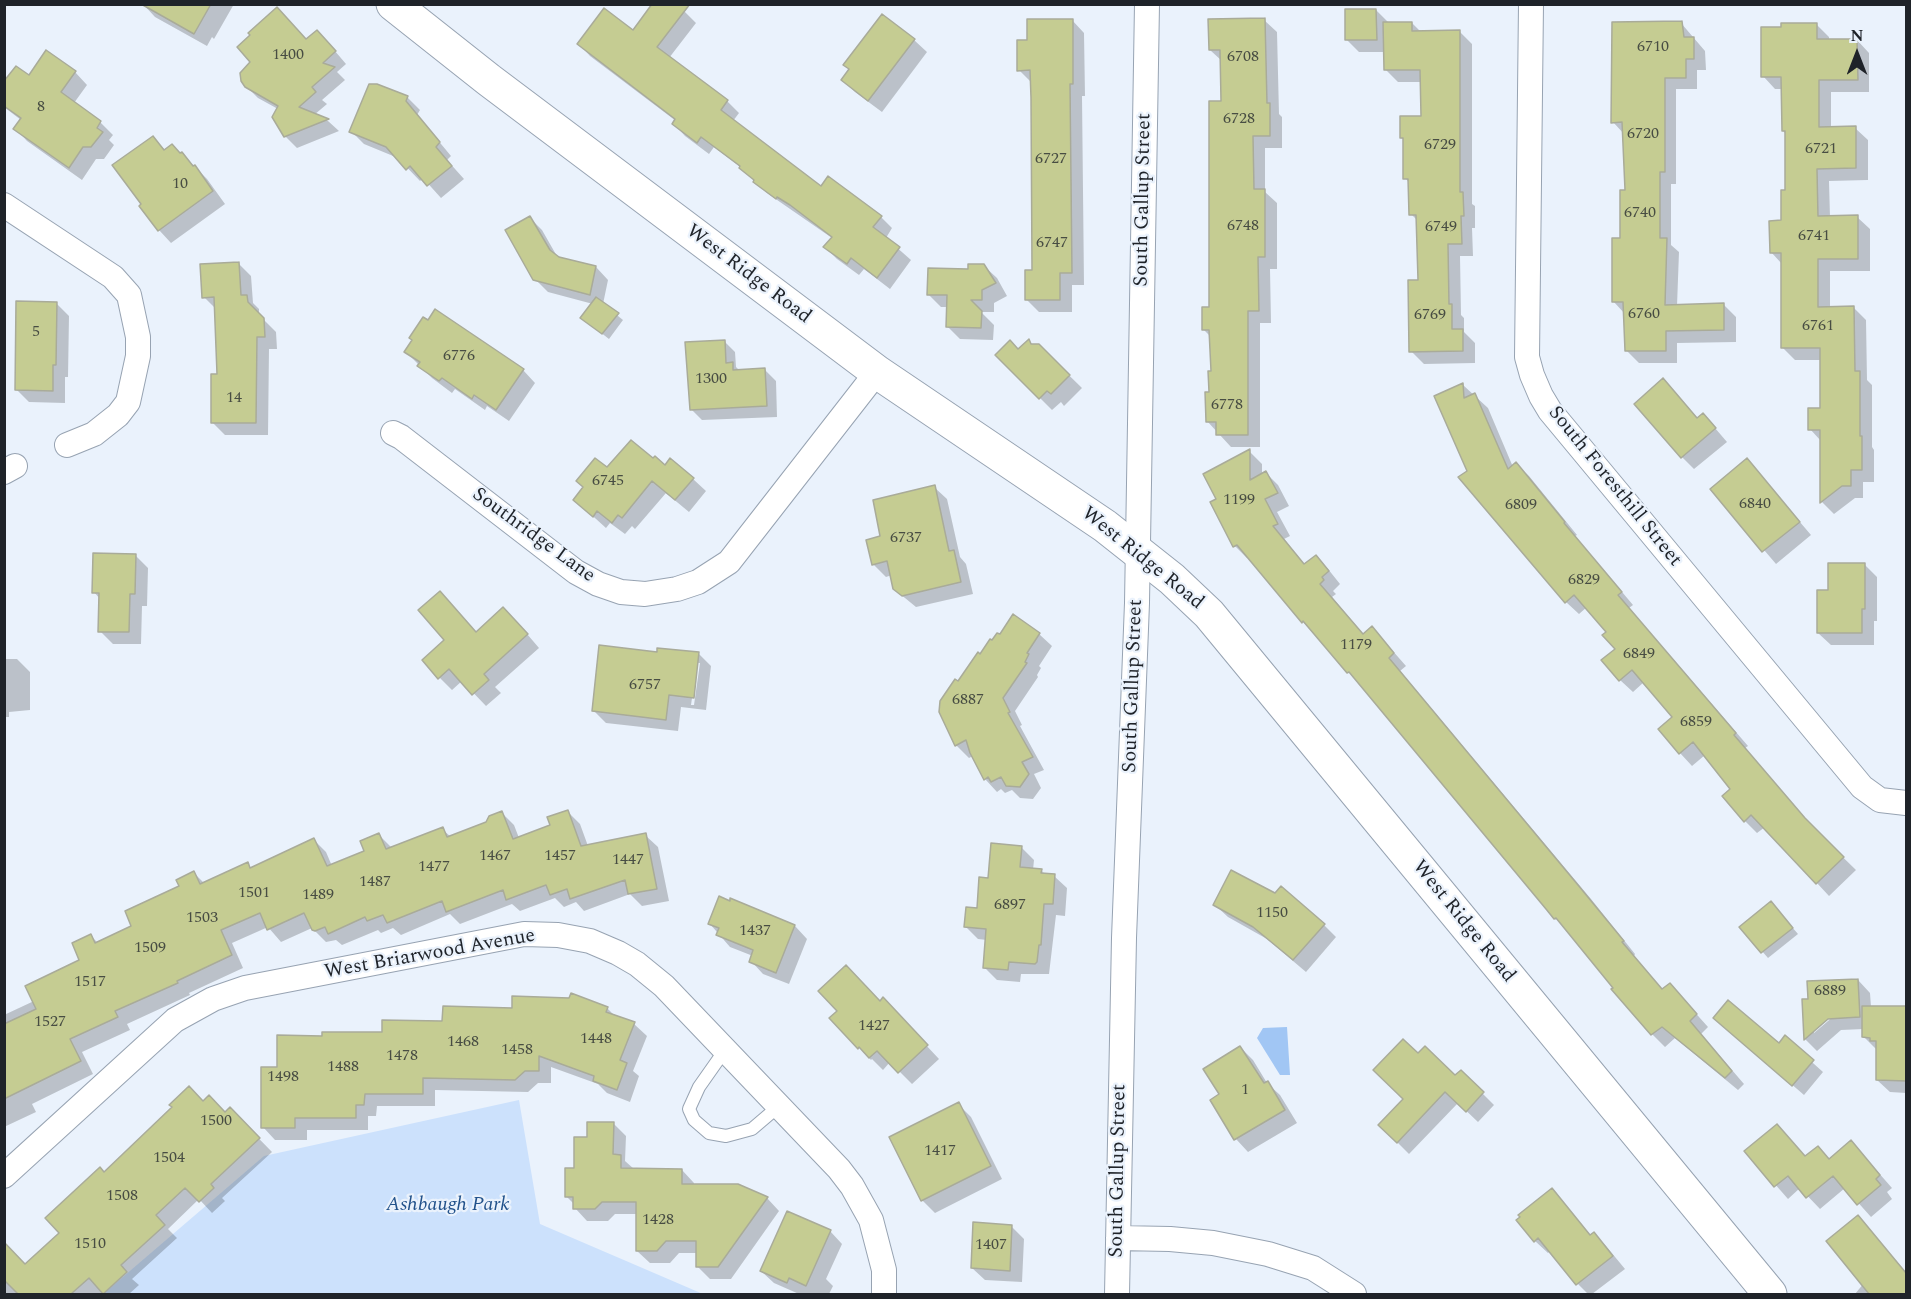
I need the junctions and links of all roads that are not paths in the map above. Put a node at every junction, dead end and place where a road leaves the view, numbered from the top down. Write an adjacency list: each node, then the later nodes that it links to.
1 (393, 4): 5 (street, West Ridge Road)
2 (1147, 4): 8 (street, South Gallup Street)
3 (1531, 4): 9 (street, South Foresthill Street)
4 (4, 205): 7 (street)
5 (877, 372): 6 (street, Southridge Lane); 8 (street, West Ridge Road)
6 (393, 433)
7 (67, 445)
8 (1138, 551): 13 (street, South Gallup Street); 17 (street, West Ridge Road)
9 (1906, 803)
10 (725, 1050): 11 (street, West Briarwood Avenue); 11 (lane); 12 (street, West Briarwood Avenue)
11 (779, 1106): 14 (street, West Briarwood Avenue)
12 (4, 1176)
13 (1118, 1238): 15 (street, South Gallup Street); 16 (street)
14 (884, 1294)
15 (1117, 1294)
16 (1354, 1294)
17 (1770, 1294)

